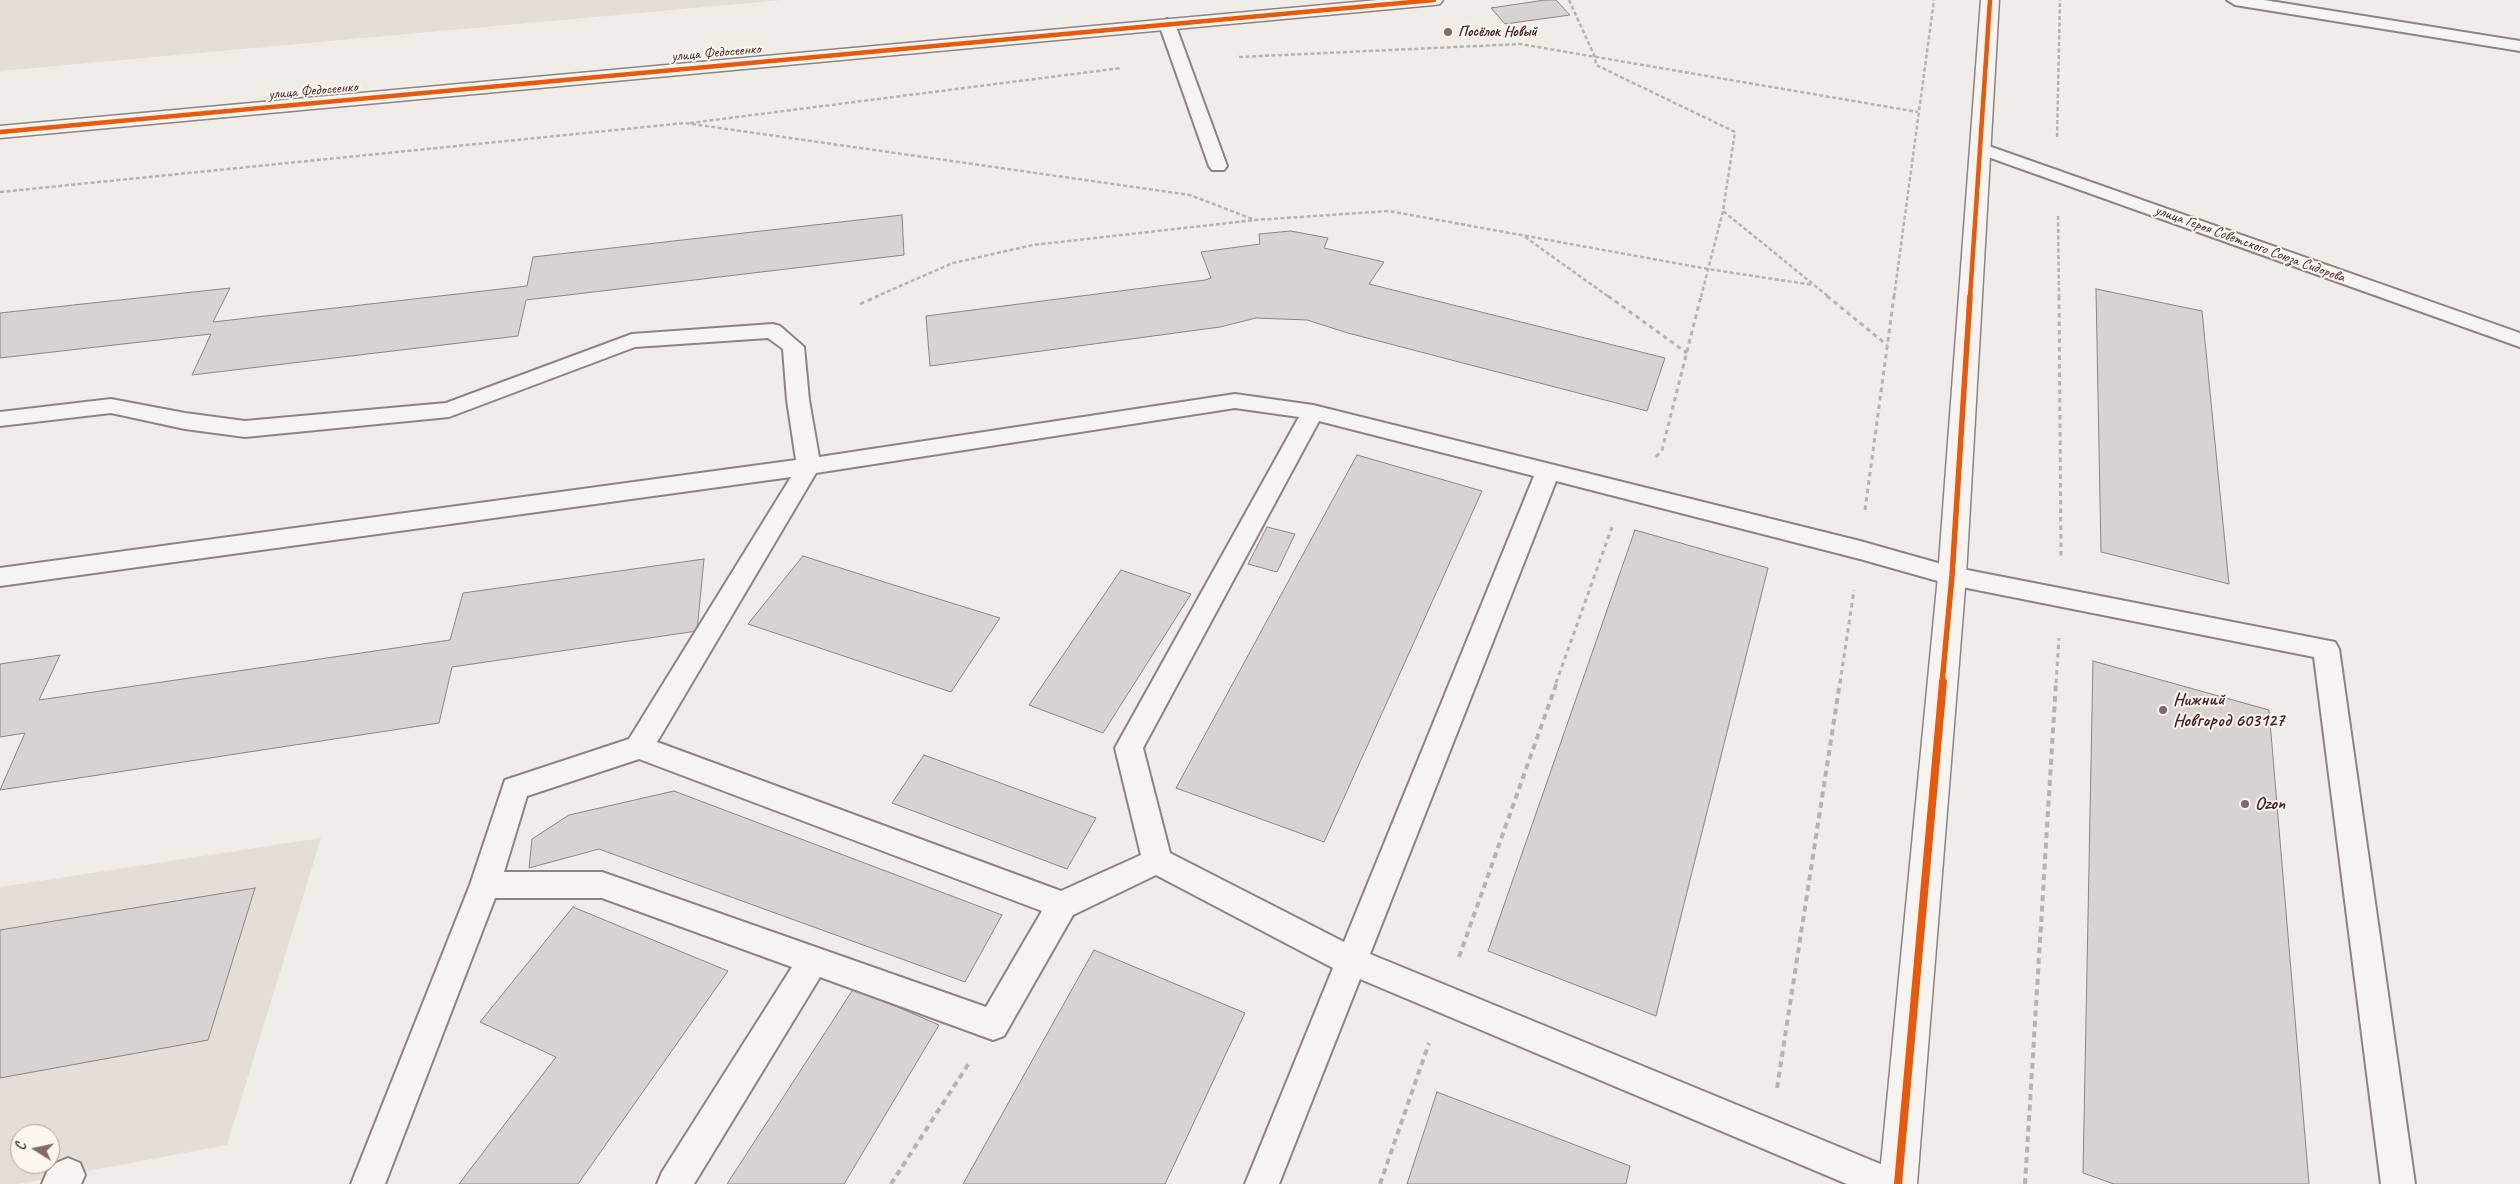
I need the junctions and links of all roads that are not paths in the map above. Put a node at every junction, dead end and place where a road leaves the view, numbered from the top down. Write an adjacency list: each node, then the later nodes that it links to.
1 (1434, 0): 4 (street, улица Федосеенко)
2 (1990, 0): 7 (street)
3 (2234, 0): 5 (lane)
4 (1167, 24): 6 (street, улица Федосеенко); 8 (lane)
5 (2520, 46)
6 (0, 132)
7 (1980, 148): 9 (lane, улица Героя Советского Союза Сидорова); 14 (street)
8 (1218, 166)
9 (2520, 340)
10 (1313, 412): 12 (lane); 13 (lane); 17 (lane)
11 (0, 419): 12 (lane)
12 (809, 466): 15 (lane); 16 (lane)
13 (1548, 471): 14 (lane); 21 (lane)
14 (1952, 576): 26 (street); 27 (lane)
15 (0, 578)
16 (639, 747): 18 (lane); 19 (lane)
17 (1157, 861): 19 (lane); 21 (lane)
18 (485, 886): 20 (lane); 22 (lane)
19 (1062, 905): 20 (lane)
20 (814, 960): 23 (lane)
21 (1353, 962): 24 (lane); 25 (lane)
22 (368, 1184)
23 (674, 1184)
24 (1262, 1184)
25 (1888, 1184)
26 (1898, 1184)
27 (2398, 1184)

